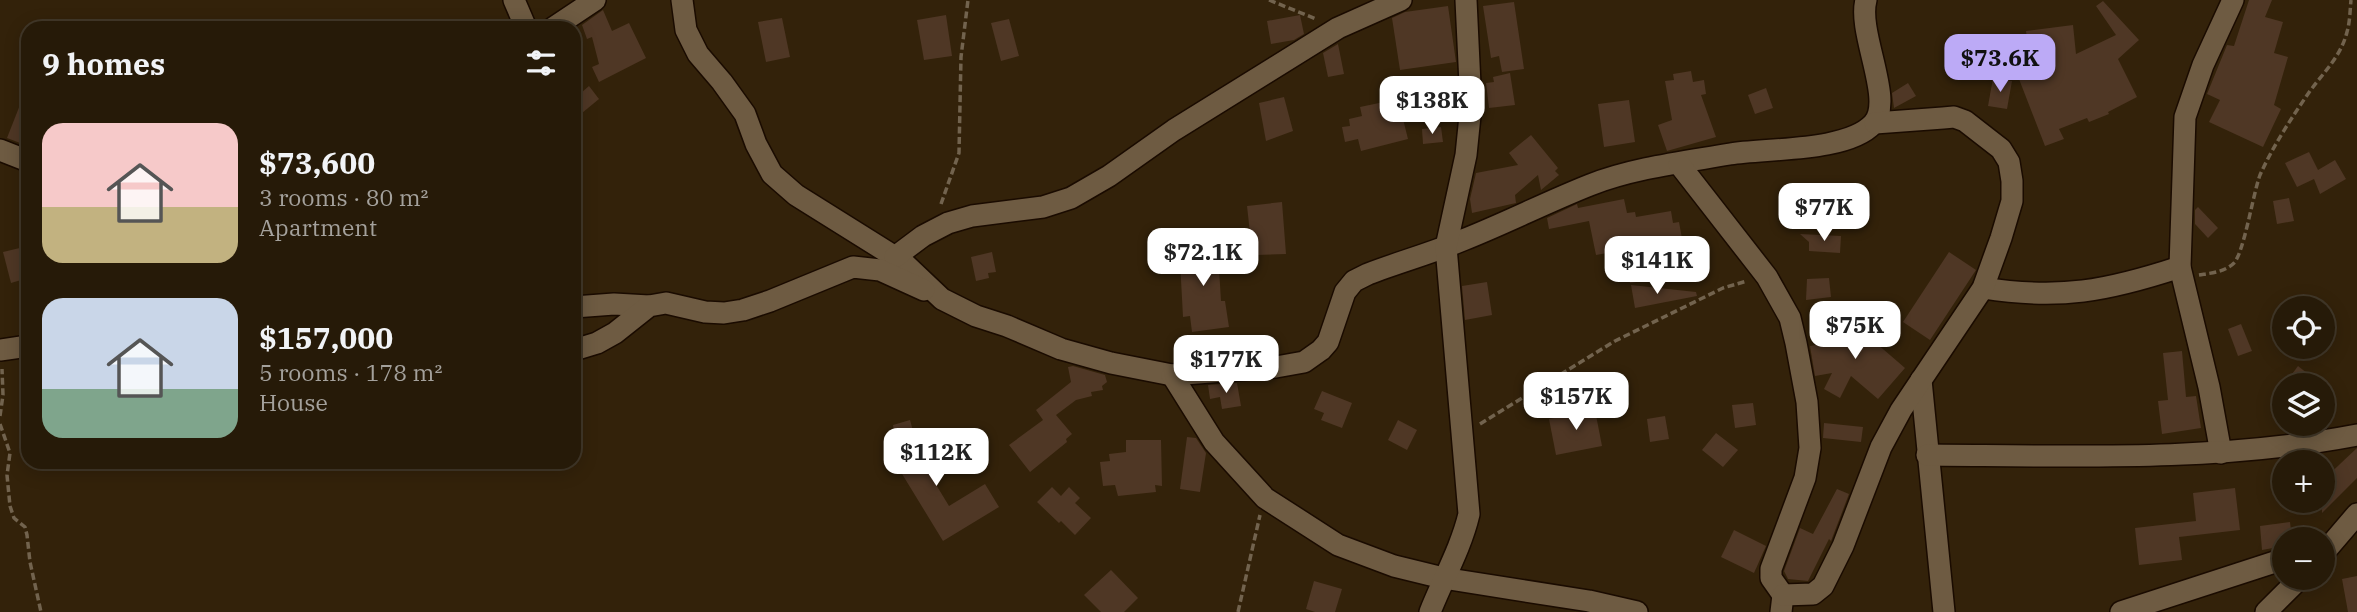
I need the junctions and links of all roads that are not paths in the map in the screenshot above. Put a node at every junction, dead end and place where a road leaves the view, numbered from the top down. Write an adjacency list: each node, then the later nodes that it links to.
1 (514, 0): 8 (street)
2 (595, 0): 9 (street)
3 (682, 0): 15 (street)
4 (1401, 0): 15 (street)
5 (1466, 0): 14 (street)
6 (1866, 0): 10 (street)
7 (2233, 0): 16 (street)
8 (523, 21)
9 (564, 21)
10 (1875, 122): 13 (street); 17 (street)
11 (0, 150): 12 (street)
12 (21, 158)
13 (1679, 164): 14 (street); 34 (street)
14 (1446, 247): 24 (street); 32 (street)
15 (895, 257): 18 (street)
16 (2182, 272): 17 (street); 27 (street)
17 (1983, 288): 25 (street)
18 (942, 299): 20 (street); 24 (street)
19 (581, 306): 20 (street)
20 (649, 306): 22 (street)
21 (21, 347): 23 (street)
22 (581, 348)
23 (1, 350)
24 (1172, 375): 32 (street)
25 (1921, 380): 28 (street); 34 (street)
26 (2357, 435): 27 (street)
27 (2221, 453): 28 (street)
28 (1927, 455): 38 (street)
29 (2357, 514): 30 (street)
30 (2335, 537)
31 (2272, 563): 39 (street)
32 (1443, 578): 35 (street); 36 (street)
33 (2288, 590): 40 (street)
34 (1782, 603)
35 (1596, 607): 37 (street)
36 (1430, 612)
37 (1637, 612)
38 (1944, 612)
39 (2121, 612)
40 (2266, 612)

